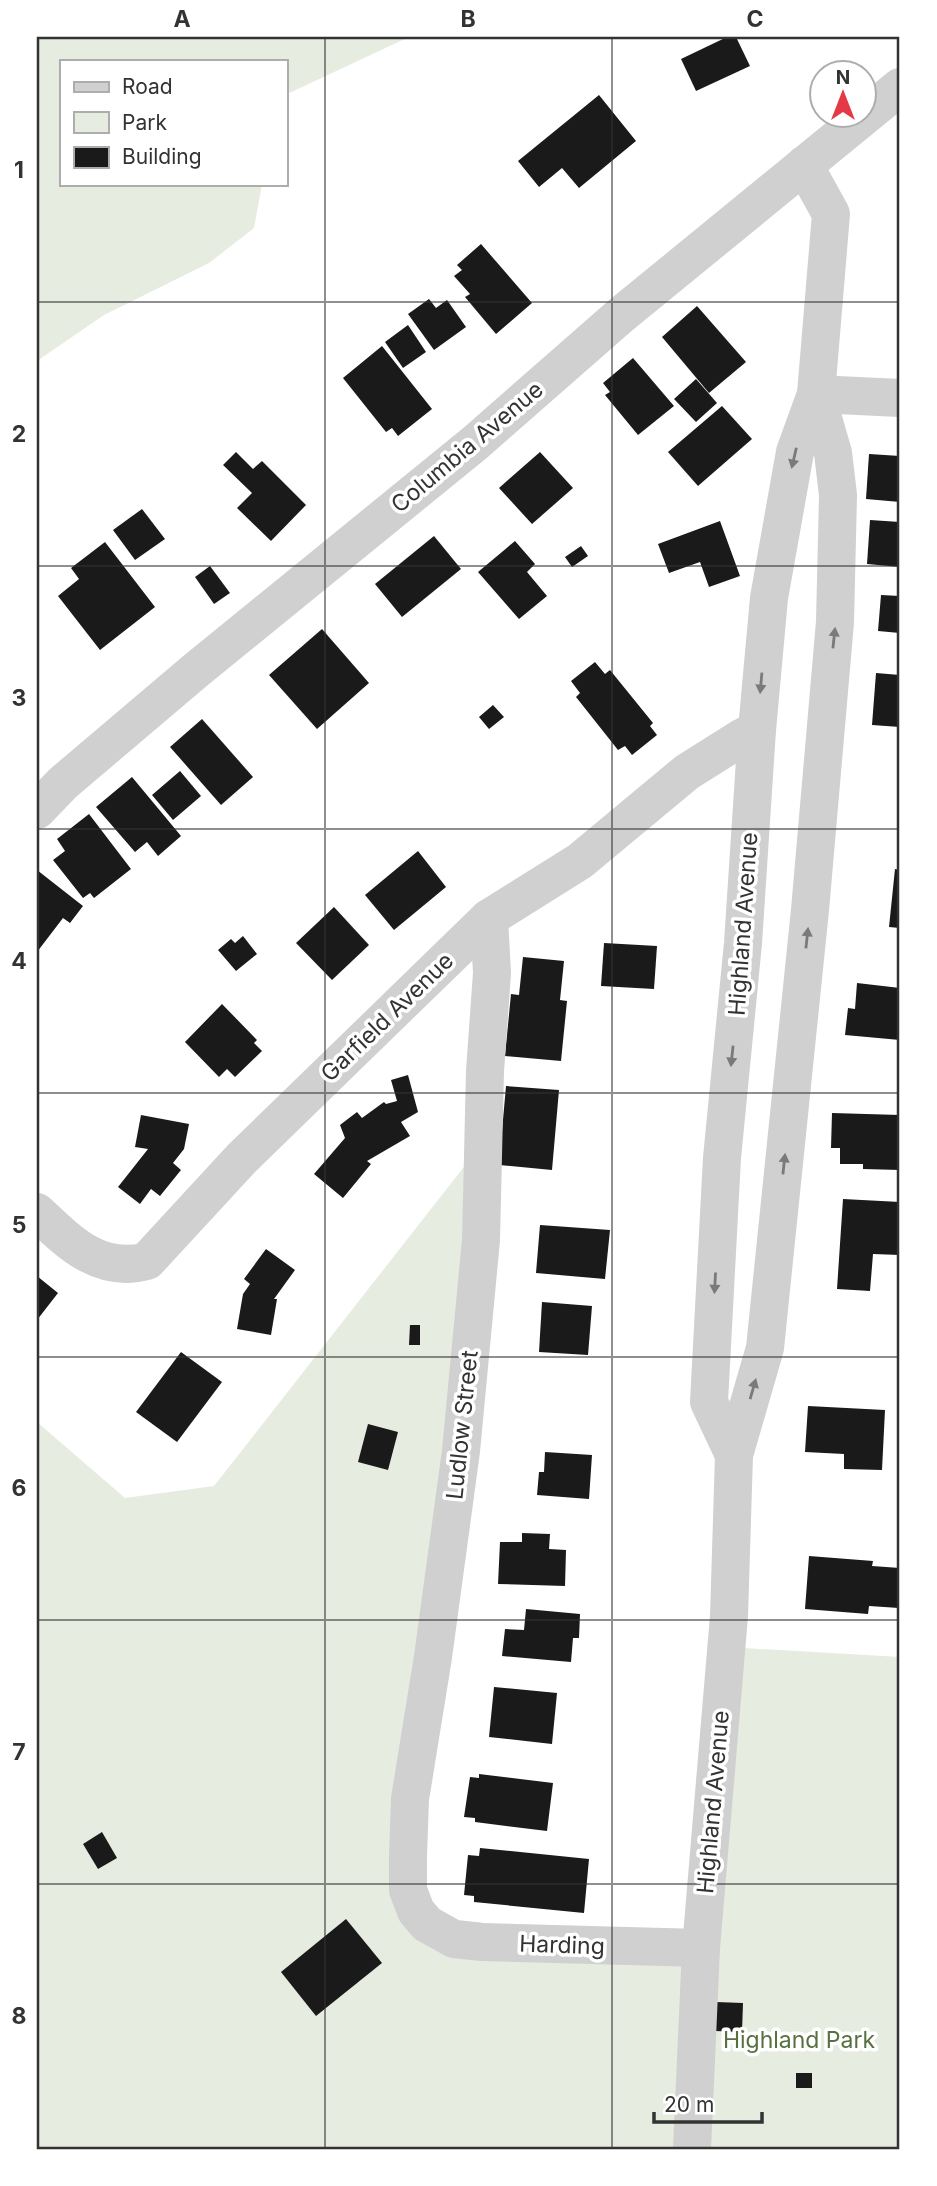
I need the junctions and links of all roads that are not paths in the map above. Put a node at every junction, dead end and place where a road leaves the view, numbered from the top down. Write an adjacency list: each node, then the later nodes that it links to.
1 (900, 87): 2 (street, Columbia Avenue)
2 (804, 165): 3 (street, Highland Avenue); 6 (street, Columbia Avenue)
3 (816, 394): 4 (street); 5 (street, Highland Avenue, one-way to 5); 9 (street, Highland Avenue, one-way to 3)
4 (900, 398)
5 (757, 730): 7 (street, Garfield Avenue); 9 (street, Highland Avenue, one-way to 9)
6 (37, 810)
7 (489, 918): 8 (street, Garfield Avenue); 10 (street, Ludlow Street)
8 (37, 1212)
9 (734, 1455): 11 (street, Highland Avenue)
10 (427, 1924): 11 (street, Harding)
11 (701, 1948): 12 (street, Highland Avenue)
12 (692, 2149)

